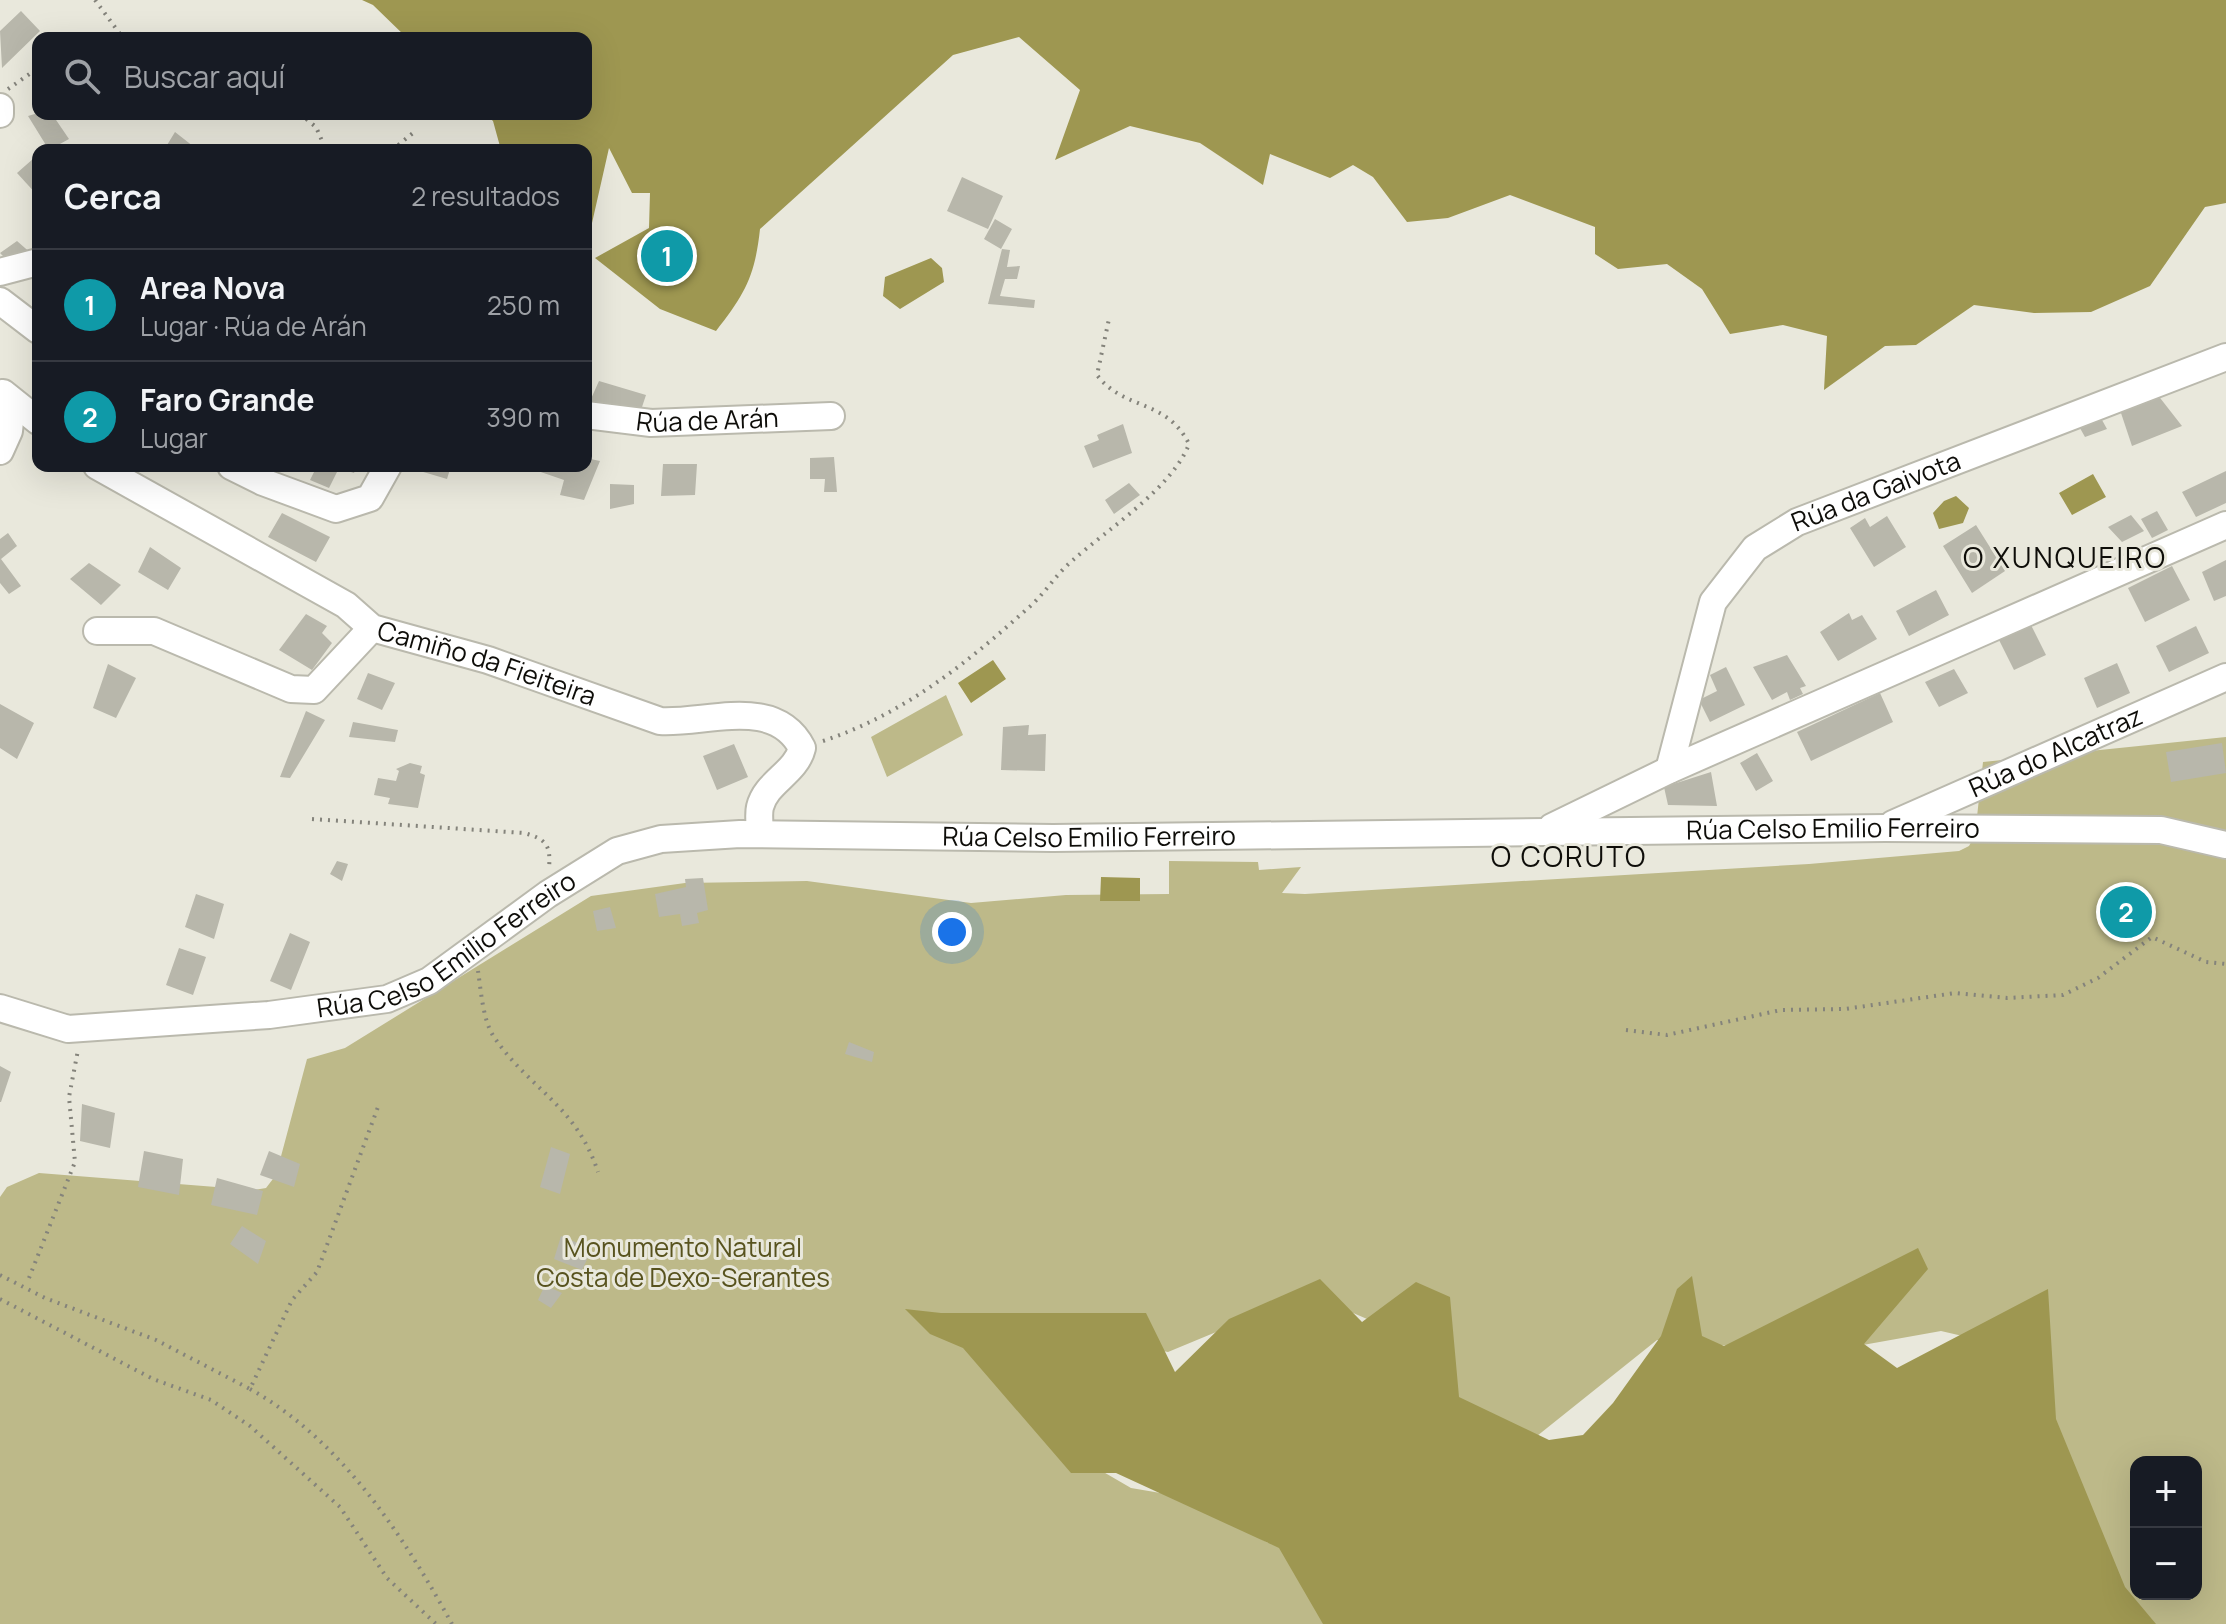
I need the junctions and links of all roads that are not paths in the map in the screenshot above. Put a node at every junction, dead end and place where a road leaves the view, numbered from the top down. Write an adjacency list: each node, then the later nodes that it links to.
1 (0, 107): 2 (street)
2 (0, 114)
3 (32, 264): 4 (street)
4 (0, 272)
5 (0, 301): 6 (street)
6 (32, 325)
7 (2226, 357): 20 (street, Rúa da Gaivota)
8 (6, 396): 9 (street); 12 (street)
9 (32, 416)
10 (592, 416): 11 (street, Rúa de Arán)
11 (831, 416)
12 (0, 451)
13 (108, 472): 17 (street, Camiño da Fieiteira)
14 (243, 472): 15 (street)
15 (385, 472)
16 (2226, 525): 20 (street)
17 (372, 628): 18 (street); 23 (street, Camiño da Fieiteira)
18 (97, 631)
19 (2226, 677): 21 (street, Rúa do Alcatraz)
20 (1669, 770): 22 (street)
21 (1885, 828): 22 (street, Rúa Celso Emilio Ferreiro); 24 (street, Rúa Celso Emilio Ferreiro)
22 (1545, 830): 23 (street, Rúa Celso Emilio Ferreiro)
23 (760, 834): 25 (street, Rúa Celso Emilio Ferreiro)
24 (2226, 845)
25 (0, 1008)

